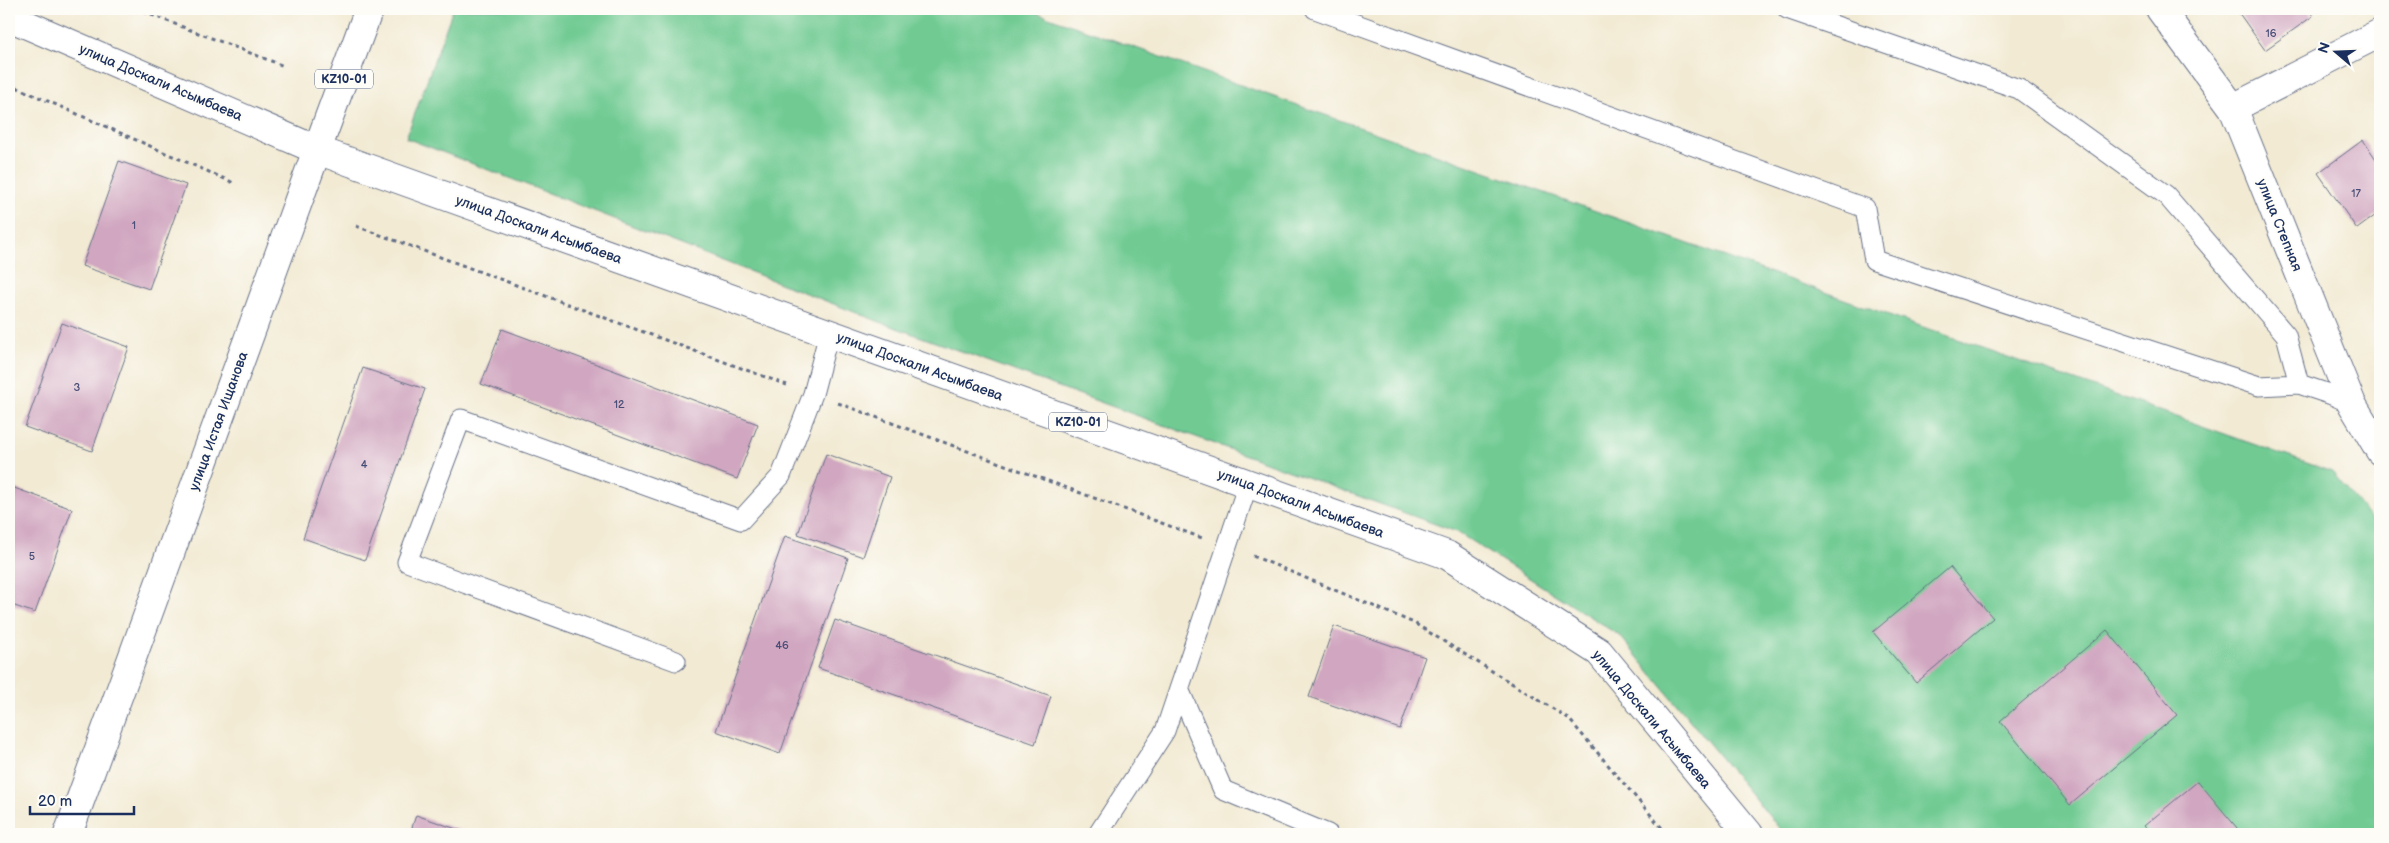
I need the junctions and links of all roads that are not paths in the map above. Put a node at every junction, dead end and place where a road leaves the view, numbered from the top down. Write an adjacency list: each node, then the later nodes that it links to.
1 (370, 9): 8 (main road, улица Истая Ищанова / KZ10-01)
2 (1315, 9): 10 (lane)
3 (1787, 9): 10 (lane)
4 (2160, 9): 7 (main road, улица Степная)
5 (9, 17): 8 (main road, улица Доскали Асымбаева)
6 (2380, 33): 7 (main road)
7 (2232, 108): 11 (main road, улица Степная)
8 (317, 150): 9 (main road, улица Доскали Асымбаева / KZ10-01); 16 (main road, улица Истая Ищанова)
9 (829, 333): 13 (main road, улица Доскали Асымбаева / KZ10-01); 14 (lane)
10 (2299, 384): 11 (lane)
11 (2352, 404): 12 (main road, улица Степная)
12 (2380, 451)
13 (1248, 484): 15 (lane); 19 (main road, улица Доскали Асымбаева / KZ10-01)
14 (676, 662)
15 (1179, 689): 17 (lane); 18 (lane)
16 (68, 834)
17 (1098, 834)
18 (1328, 834)
19 (1749, 834)

